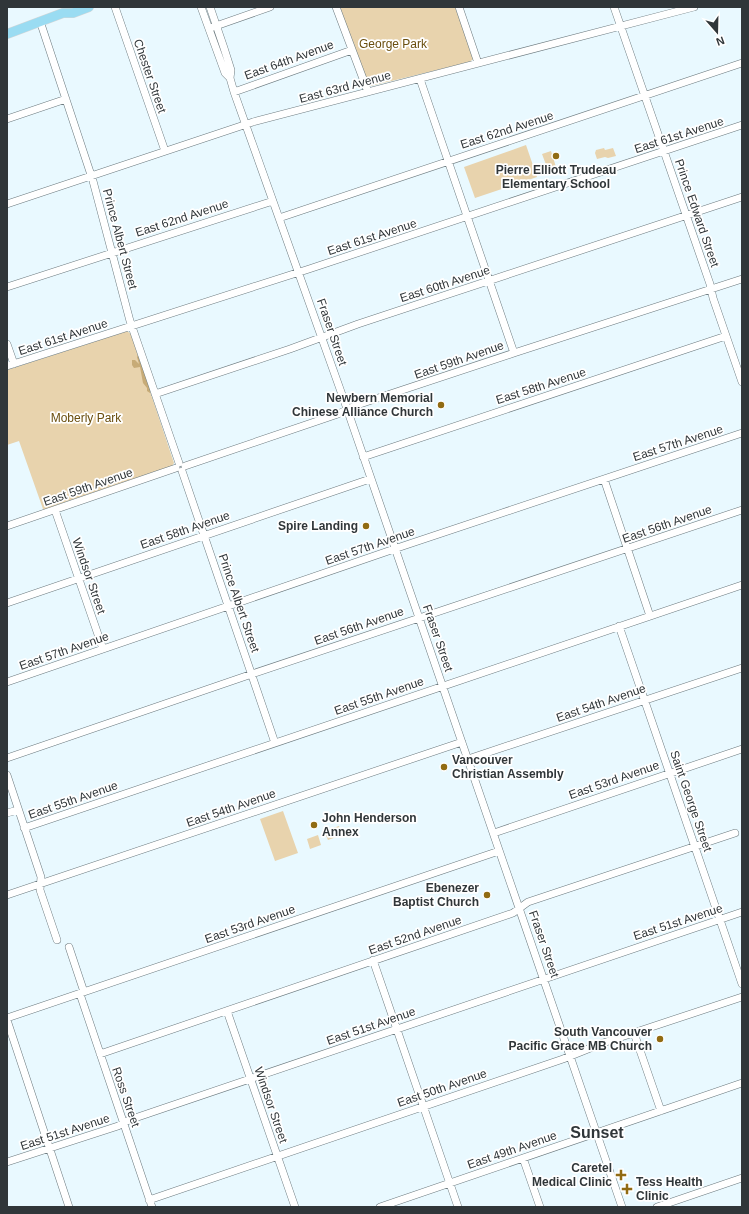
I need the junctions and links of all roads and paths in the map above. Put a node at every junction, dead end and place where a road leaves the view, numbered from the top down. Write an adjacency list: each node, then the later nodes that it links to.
1 (89, 7): 10 (main road)
2 (115, 7): 28 (street, Chester Street)
3 (202, 7): 14 (street, Fraser Street)
4 (210, 7): 12 (street, Fraser Street)
5 (270, 7): 12 (street)
6 (336, 7): 16 (street)
7 (459, 7): 17 (street)
8 (614, 7): 13 (street, Prince Edward Street)
9 (694, 7): 13 (street, East 63rd Avenue)
10 (65, 10): 11 (main road)
11 (40, 21): 15 (main road); 24 (street, Prince Albert Street)
12 (217, 26): 14 (street); 19 (street, Fraser Street)
13 (621, 26): 17 (street, East 63rd Avenue); 23 (street, Prince Edward Street)
14 (209, 28): 19 (street, Fraser Street)
15 (7, 34)
16 (352, 50): 21 (street, East 64th Avenue); 22 (street)
17 (478, 63): 20 (street, East 63rd Avenue)
18 (742, 63): 23 (street, East 62nd Avenue)
19 (230, 78): 21 (street, Fraser Street)
20 (420, 78): 22 (street, East 63rd Avenue); 30 (street)
21 (234, 92): 26 (street, Fraser Street)
22 (368, 92): 26 (street, East 63rd Avenue)
23 (645, 95): 29 (street, Prince Edward Street); 30 (street, East 62nd Avenue)
24 (66, 99): 25 (street); 31 (street, Prince Albert Street)
25 (7, 119)
26 (246, 124): 28 (street, East 63rd Avenue); 33 (street, Fraser Street)
27 (742, 125): 29 (street, East 61st Avenue)
28 (165, 151): 31 (street, East 63rd Avenue)
29 (664, 151): 35 (street, Prince Edward Street); 36 (street, East 61st Avenue)
30 (448, 161): 36 (street); 37 (street, East 62nd Avenue)
31 (91, 176): 34 (street, East 63rd Avenue); 38 (street, Prince Albert Street)
32 (742, 197): 35 (street, East 60th Avenue)
33 (273, 201): 37 (street, Fraser Street); 38 (street, East 62nd Avenue)
34 (7, 204)
35 (686, 216): 41 (street, East 60th Avenue); 43 (street, Prince Edward Street)
36 (467, 217): 39 (street, East 61st Avenue); 41 (street)
37 (279, 218): 39 (street, Fraser Street)
38 (112, 252): 42 (street, East 62nd Avenue); 44 (street, Prince Albert Street)
39 (299, 272): 44 (street, East 61st Avenue); 46 (street, Fraser Street)
40 (742, 279): 43 (street, East 59th Avenue)
41 (489, 281): 46 (street, East 60th Avenue); 48 (street)
42 (7, 287)
43 (711, 289): 45 (street, Prince Edward Street); 48 (street, East 59th Avenue)
44 (132, 326): 51 (street, East 61st Avenue); 53 (street, Prince Albert Street)
45 (726, 336): 50 (street, Prince Edward Street); 56 (street, East 58th Avenue)
46 (322, 337): 53 (street, East 60th Avenue); 54 (street, Fraser Street)
47 (7, 344): 51 (street)
48 (514, 353): 54 (street, East 59th Avenue)
49 (742, 355): 50 (street)
50 (734, 358): 52 (street, Prince Edward Street)
51 (11, 365)
52 (742, 382)
53 (155, 394): 57 (street, Prince Albert Street)
54 (347, 410): 56 (street, Fraser Street); 57 (street, East 59th Avenue)
55 (742, 433): 59 (street, East 57th Avenue)
56 (363, 457): 58 (street, Fraser Street)
57 (180, 467): 60 (street, East 59th Avenue); 63 (street, Prince Albert Street)
58 (370, 479): 63 (street, East 58th Avenue); 64 (street, Fraser Street)
59 (604, 479): 64 (street, East 57th Avenue); 65 (street)
60 (55, 510): 62 (street, East 59th Avenue); 66 (street, Windsor Street)
61 (742, 510): 65 (street, East 56th Avenue)
62 (7, 526)
63 (204, 536): 66 (street, East 58th Avenue); 69 (street, Prince Albert Street)
64 (394, 549): 69 (street, East 57th Avenue); 71 (street, Fraser Street)
65 (628, 549): 70 (street); 71 (street, East 56th Avenue)
66 (79, 578): 68 (street, East 58th Avenue); 73 (street, Windsor Street)
67 (742, 585): 70 (street, East 55th Avenue)
68 (7, 603)
69 (228, 606): 73 (street, East 57th Avenue); 75 (street, Prince Albert Street)
70 (650, 616): 72 (street, East 55th Avenue)
71 (419, 618): 75 (street, East 56th Avenue); 77 (street, Fraser Street)
72 (619, 626): 77 (street, East 55th Avenue); 78 (street, Saint George Street)
73 (103, 649): 76 (street, East 57th Avenue)
74 (742, 668): 78 (street, East 54th Avenue)
75 (252, 674): 80 (street, Prince Albert Street); 82 (street, East 56th Avenue)
76 (7, 682)
77 (443, 686): 79 (street, Fraser Street); 80 (street, East 55th Avenue)
78 (644, 700): 83 (street, East 54th Avenue); 84 (street, Saint George Street)
79 (462, 742): 83 (street, Fraser Street); 93 (street, East 54th Avenue)
80 (275, 743): 88 (street, East 55th Avenue)
81 (742, 749): 84 (street, East 53rd Avenue)
82 (7, 758)
83 (468, 759): 89 (street, Fraser Street)
84 (670, 773): 89 (street, East 53rd Avenue); 91 (street, Saint George Street)
85 (7, 775): 86 (street)
86 (18, 810): 87 (street, East 55th Avenue); 88 (street)
87 (7, 813)
88 (24, 828): 93 (street)
89 (494, 833): 92 (street, Fraser Street)
90 (735, 833): 91 (street, East 52nd Avenue)
91 (695, 846): 95 (street, East 52nd Avenue); 97 (street, Saint George Street)
92 (500, 851): 95 (street, Fraser Street); 103 (street, East 53rd Avenue)
93 (41, 884): 94 (street, East 54th Avenue); 98 (street)
94 (7, 896)
95 (519, 908): 100 (street, East 52nd Avenue); 101 (street, Fraser Street)
96 (742, 912): 97 (street, East 51st Avenue)
97 (720, 920): 101 (street, East 51st Avenue); 102 (street, Saint George Street)
98 (57, 940)
99 (69, 947): 103 (street, Ross Street)
100 (373, 960): 105 (street, East 52nd Avenue); 107 (street)
101 (544, 979): 107 (street, East 51st Avenue); 110 (street, Fraser Street)
102 (742, 984)
103 (82, 993): 106 (street, East 53rd Avenue); 109 (street, Ross Street)
104 (742, 997): 108 (street, East 50th Avenue)
105 (227, 1011): 109 (street, East 52nd Avenue); 111 (street, Windsor Street)
106 (7, 1019): 117 (street)
107 (397, 1029): 111 (street, East 51st Avenue); 113 (street)
108 (634, 1033): 110 (street, East 50th Avenue); 114 (street)
109 (100, 1054): 115 (street, Ross Street)
110 (570, 1055): 113 (street, East 50th Avenue); 116 (street, Fraser Street)
111 (250, 1079): 115 (street, East 51st Avenue); 118 (street, Windsor Street)
112 (742, 1083): 114 (street, East 49th Avenue)
113 (424, 1106): 118 (street, East 50th Avenue); 122 (street)
114 (661, 1111): 116 (street, East 49th Avenue)
115 (123, 1123): 117 (street, East 51st Avenue); 123 (street, Ross Street)
116 (597, 1132): 119 (street, East 49th Avenue); 130 (street, Fraser Street)
117 (50, 1148): 120 (street, East 51st Avenue); 125 (street)
118 (278, 1157): 123 (street, East 50th Avenue); 126 (street, Windsor Street)
119 (523, 1158): 122 (street, East 49th Avenue); 129 (street)
120 (7, 1162)
121 (742, 1178): 124 (street)
122 (450, 1183): 127 (street, East 49th Avenue); 128 (street)
123 (151, 1204)
124 (659, 1206)
125 (70, 1207)
126 (295, 1207)
127 (380, 1207)
128 (458, 1207)
129 (540, 1207)
130 (622, 1207)

